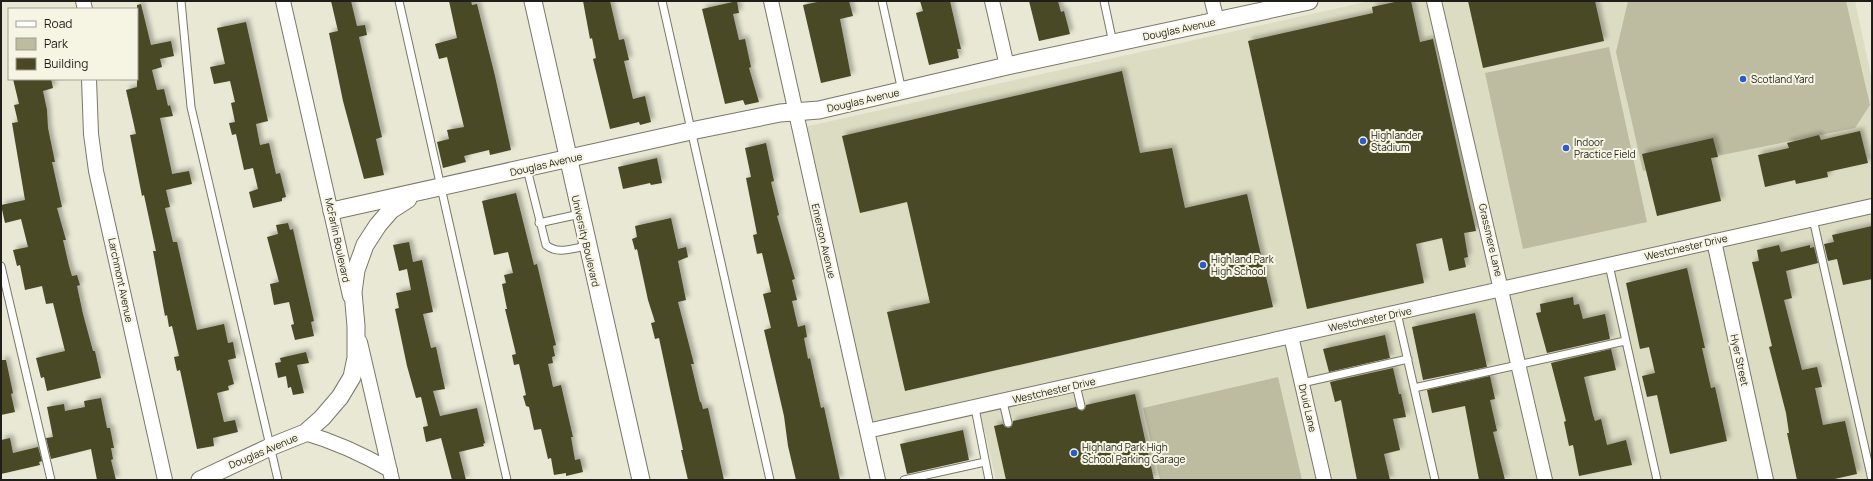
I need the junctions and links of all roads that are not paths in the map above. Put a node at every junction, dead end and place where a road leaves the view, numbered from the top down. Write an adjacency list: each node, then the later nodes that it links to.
1 (181, 1): 49 (lane)
2 (283, 1): 25 (street, McFarlin Boulevard)
3 (399, 1): 22 (lane)
4 (533, 1): 20 (street, University Boulevard)
5 (662, 1): 19 (lane)
6 (771, 1): 18 (street, Emerson Avenue)
7 (882, 1): 17 (lane)
8 (992, 1): 15 (street)
9 (1104, 1): 14 (lane)
10 (1212, 1): 13 (street)
11 (1309, 1): 13 (street, Douglas Avenue)
12 (1434, 1): 33 (street, Grassmere Lane)
13 (1217, 21): 14 (street, Douglas Avenue)
14 (1113, 43): 15 (street, Douglas Avenue)
15 (1007, 66): 17 (street, Douglas Avenue)
16 (89, 80): 53 (street, Larchmont Avenue)
17 (902, 91): 18 (street, Douglas Avenue)
18 (796, 112): 19 (street, Douglas Avenue); 47 (street, Emerson Avenue)
19 (691, 131): 20 (street, Douglas Avenue); 58 (lane)
20 (568, 159): 21 (street, Douglas Avenue); 26 (street, University Boulevard)
21 (527, 169): 22 (street, Douglas Avenue); 28 (lane)
22 (441, 188): 23 (street, Douglas Avenue); 56 (lane)
23 (416, 193): 25 (street, Douglas Avenue); 35 (street, Douglas Avenue)
24 (1872, 206): 27 (street, Westchester Drive)
25 (332, 211): 35 (street, McFarlin Boulevard)
26 (580, 214): 28 (lane); 30 (street, University Boulevard)
27 (1813, 219): 29 (street, Westchester Drive); 67 (lane)
28 (539, 223): 30 (lane)
29 (1714, 241): 31 (street, Westchester Drive); 66 (street, Hyer Street)
30 (588, 246): 57 (street, University Boulevard)
31 (1609, 265): 33 (street, Westchester Drive); 37 (lane)
32 (1, 266): 52 (lane)
33 (1502, 288): 34 (street, Westchester Drive); 39 (street, Grassmere Lane)
34 (1397, 313): 36 (street, Westchester Drive); 38 (lane)
35 (356, 326): 48 (street, Douglas Avenue); 51 (street, McFarlin Boulevard)
36 (1291, 336): 40 (street, Druid Lane); 41 (street, Westchester Drive)
37 (1626, 341): 39 (lane); 65 (lane)
38 (1408, 359): 40 (lane); 42 (lane)
39 (1519, 364): 42 (lane); 64 (street, Grassmere Lane)
40 (1302, 383): 62 (street, Druid Lane)
41 (1076, 385): 43 (street, Westchester Drive); 44 (lane)
42 (1414, 388): 63 (lane)
43 (1003, 402): 45 (street, Westchester Drive); 46 (lane)
44 (1081, 406)
45 (975, 408): 47 (street, Westchester Drive); 50 (lane)
46 (1008, 423)
47 (868, 431): 59 (street, Emerson Avenue)
48 (305, 433): 49 (street, Douglas Avenue); 51 (street, Douglas Avenue)
49 (270, 447): 54 (street, Douglas Avenue); 55 (lane)
50 (985, 462): 60 (lane); 61 (lane)
51 (391, 475)
52 (51, 480)
53 (165, 480)
54 (200, 480)
55 (278, 480)
56 (507, 480)
57 (641, 480)
58 (770, 480)
59 (879, 480)
60 (904, 480)
61 (989, 480)
62 (1324, 480)
63 (1435, 480)
64 (1545, 480)
65 (1657, 480)
66 (1766, 480)
67 (1872, 480)

